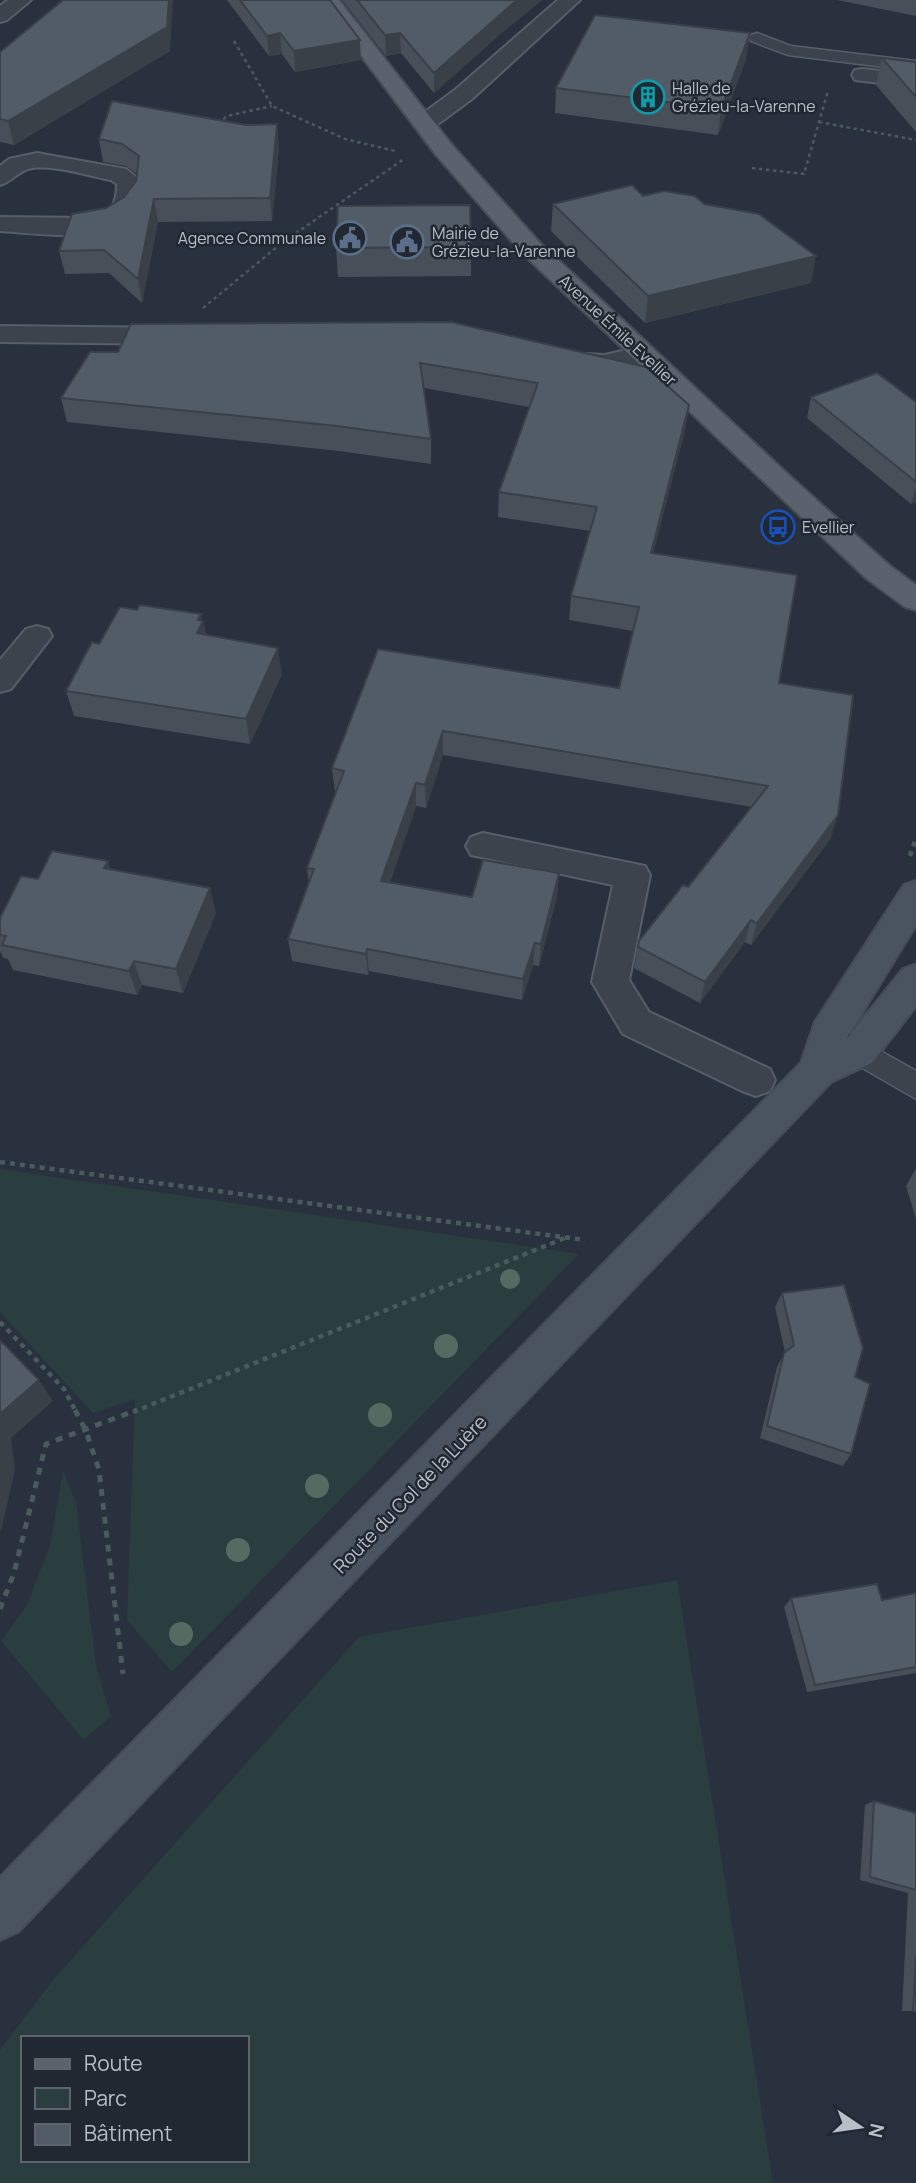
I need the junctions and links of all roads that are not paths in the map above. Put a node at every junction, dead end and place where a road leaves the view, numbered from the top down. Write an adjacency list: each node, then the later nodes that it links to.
1 (21, 0): 4 (street)
2 (329, 0): 9 (main road, Avenue Émile Evellier)
3 (570, 0): 9 (street)
4 (0, 16)
5 (757, 38): 6 (lane)
6 (916, 66)
7 (863, 75): 8 (street)
8 (916, 81)
9 (425, 122): 14 (main road, Avenue Émile Evellier)
10 (0, 178): 11 (street)
11 (0, 224)
12 (0, 334): 13 (street)
13 (202, 337)
14 (643, 354): 15 (street); 16 (main road, Avenue Émile Evellier)
15 (540, 355)
16 (878, 572): 17 (main road, Avenue Émile Evellier); 18 (main road, Avenue Émile Evellier)
17 (916, 600)
18 (916, 624)
19 (37, 636): 20 (street)
20 (0, 681)
21 (483, 846): 25 (street)
22 (911, 880): 24 (street, Route du Col de la Luère)
23 (916, 979): 24 (street, Route du Col de la Luère)
24 (835, 1052): 26 (lane); 27 (street, Route du Col de la Luère)
25 (756, 1080)
26 (916, 1086)
27 (0, 1914)

